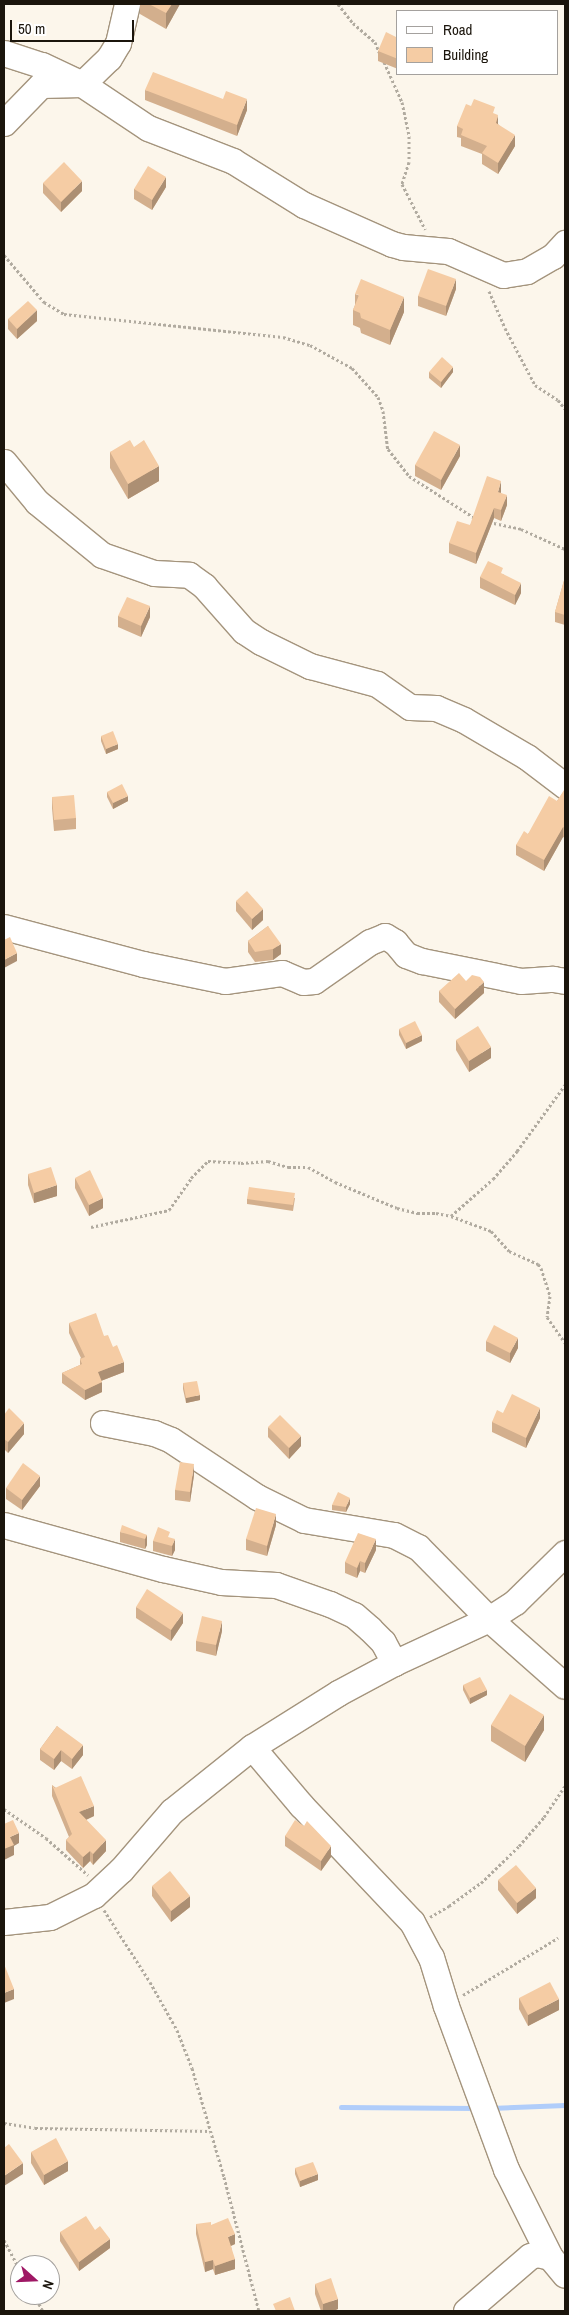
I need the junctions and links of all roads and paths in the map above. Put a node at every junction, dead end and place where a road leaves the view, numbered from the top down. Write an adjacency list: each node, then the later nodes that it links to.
1 (127, 4): 4 (street)
2 (338, 4): 7 (path)
3 (4, 53): 4 (street)
4 (82, 84): 5 (street); 7 (street)
5 (4, 123)
6 (565, 243): 9 (street)
7 (434, 249): 9 (street)
8 (4, 255): 12 (path)
9 (477, 262): 10 (path)
10 (565, 409)
11 (4, 462): 15 (street)
12 (478, 519)
13 (487, 521): 14 (path)
14 (565, 549)
15 (565, 786)
16 (4, 927): 17 (street)
17 (565, 981)
18 (565, 1085): 19 (path)
19 (451, 1216): 20 (path); 21 (path)
20 (91, 1227)
21 (565, 1342)
22 (103, 1423): 25 (street)
23 (4, 1525): 26 (street)
24 (565, 1553): 25 (street)
25 (489, 1619): 26 (street); 27 (street)
26 (394, 1663): 28 (street)
27 (565, 1686)
28 (252, 1747): 31 (street); 33 (street)
29 (565, 1786): 33 (path)
30 (4, 1809): 31 (path)
31 (98, 1891): 32 (street); 37 (path)
32 (4, 1922)
33 (412, 1922): 35 (street)
34 (558, 1938): 35 (path)
35 (446, 2006): 40 (street)
36 (4, 2124): 37 (path)
37 (210, 2131): 41 (path)
38 (4, 2240): 39 (path)
39 (12, 2255)
40 (558, 2266): 42 (street)
41 (259, 2311)
42 (466, 2311)

